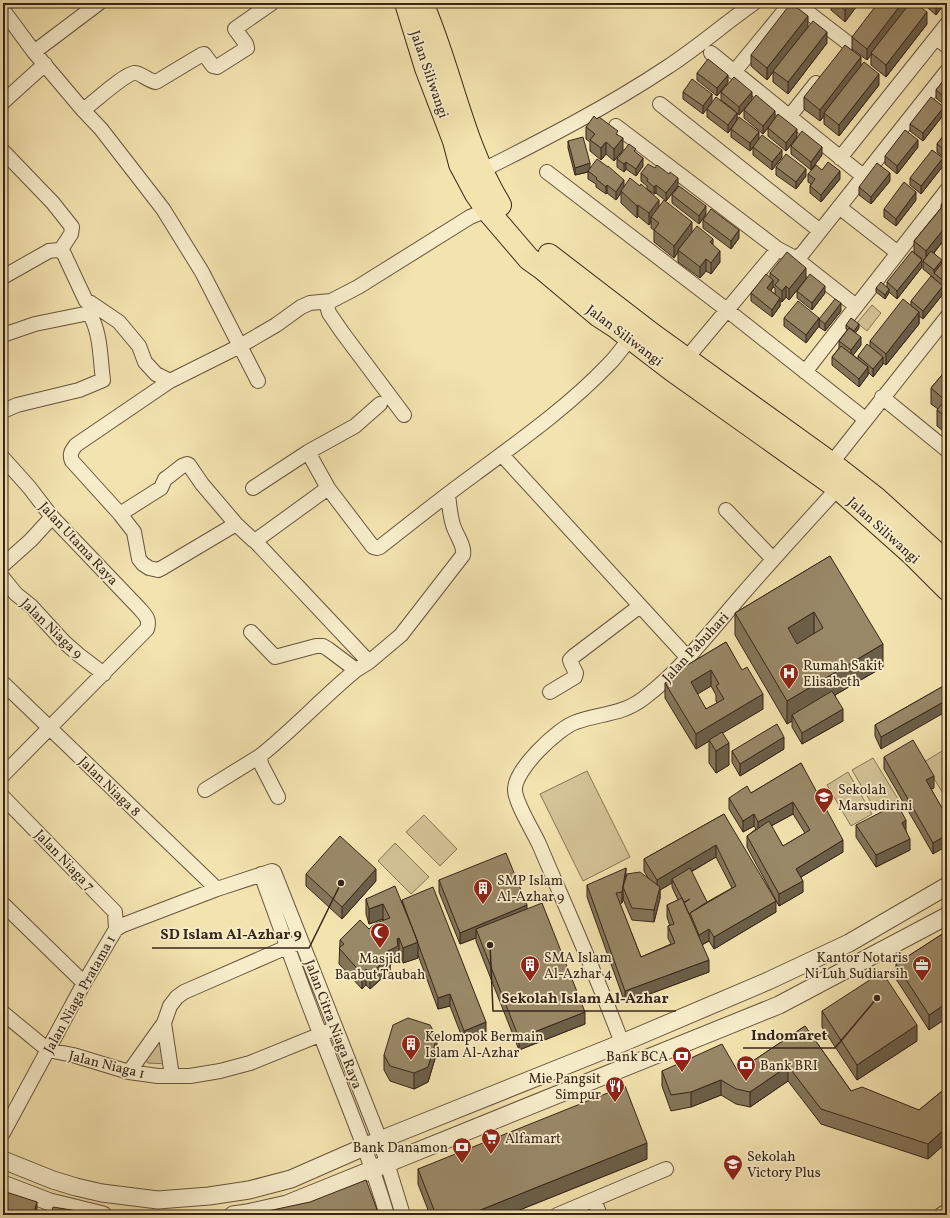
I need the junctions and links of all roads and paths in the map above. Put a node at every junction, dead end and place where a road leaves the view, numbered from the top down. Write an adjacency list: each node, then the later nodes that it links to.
1 (98, 3): 11 (street)
2 (272, 3): 20 (street)
3 (406, 3): 30 (main road, Jalan Siliwangi)
4 (422, 3): 25 (main road, Jalan Siliwangi)
5 (754, 3): 25 (street)
6 (3, 10): 11 (street)
7 (947, 24): 10 (street)
8 (857, 31): 9 (street)
9 (848, 42): 13 (street); 16 (street)
10 (942, 42): 24 (street)
11 (34, 52): 14 (street)
12 (711, 53): 16 (street)
13 (838, 55)
14 (45, 64): 18 (street); 20 (street)
15 (947, 71): 27 (street)
16 (734, 72): 21 (street)
17 (823, 73): 21 (street)
18 (3, 102)
19 (660, 104): 31 (street)
20 (83, 110): 43 (street)
21 (789, 117): 24 (street)
22 (616, 126): 32 (street)
23 (3, 151): 33 (street)
24 (840, 158): 27 (street)
25 (481, 171): 44 (main road, Jalan Siliwangi)
26 (547, 172): 39 (street)
27 (863, 176): 29 (street)
28 (947, 190): 34 (street)
29 (839, 207): 31 (street); 34 (street)
30 (487, 210): 37 (street); 42 (main road, Jalan Siliwangi)
31 (820, 231): 35 (street)
32 (778, 249): 35 (street); 39 (street)
33 (60, 250): 36 (street); 46 (street)
34 (898, 253): 38 (street)
35 (795, 258): 38 (street)
36 (3, 276)
37 (326, 302): 43 (street); 51 (street)
38 (856, 306): 45 (street)
39 (727, 310): 44 (street); 45 (street)
40 (947, 317): 48 (street, Jalan Pabuhari)
41 (3, 335): 50 (street)
42 (630, 338): 55 (street); 57 (main road, Jalan Siliwangi)
43 (240, 346): 46 (street); 47 (street)
44 (686, 359): 57 (main road, Jalan Siliwangi)
45 (805, 372): 52 (street)
46 (170, 381): 62 (street)
47 (258, 381)
48 (882, 397): 52 (street, Jalan Pabuhari); 53 (street)
49 (380, 404): 54 (street)
50 (3, 411)
51 (404, 415)
52 (865, 419): 57 (street, Jalan Pabuhari)
53 (947, 450)
54 (308, 452): 58 (street); 59 (street)
55 (502, 455): 60 (street); 71 (street)
56 (3, 458): 63 (street, Jalan Utama Raya)
57 (830, 476): 66 (street, Jalan Pabuhari); 67 (main road, Jalan Siliwangi); 70 (main road, Jalan Siliwangi)
58 (253, 488)
59 (328, 488): 60 (street); 65 (street)
60 (448, 494): 74 (street)
61 (726, 510): 66 (street)
62 (120, 514): 64 (street); 64 (street)
63 (52, 517): 68 (street); 76 (street, Jalan Utama Raya)
64 (236, 524): 65 (street)
65 (255, 541): 74 (street)
66 (773, 559): 73 (street, Jalan Pabuhari)
67 (947, 562)
68 (3, 565)
69 (3, 578): 76 (street, Jalan Niaga 9)
70 (947, 589)
71 (640, 606): 73 (street); 78 (street)
72 (251, 632): 75 (street)
73 (688, 658): 103 (street, Jalan Pabuhari)
74 (369, 662): 75 (street)
75 (356, 670): 80 (street)
76 (104, 674): 79 (street)
77 (3, 683): 79 (street, Jalan Niaga 8)
78 (550, 692)
79 (49, 729): 81 (street); 87 (street, Jalan Niaga 8)
80 (260, 756): 82 (street); 84 (street)
81 (3, 774)
82 (205, 790)
83 (3, 797): 91 (street, Jalan Niaga 7)
84 (278, 798)
85 (261, 874): 87 (street, Jalan Niaga Pratama 1); 92 (street, Jalan Citra Niaga Raya); 93 (street, Jalan Citra Niaga Raya)
86 (947, 886): 88 (street)
87 (217, 889): 91 (street, Jalan Niaga Pratama 1)
88 (920, 902): 90 (street); 94 (street)
89 (3, 904): 95 (street)
90 (940, 919): 96 (street)
91 (116, 929): 95 (street, Jalan Niaga Pratama 1)
92 (302, 943): 93 (street); 100 (street, Jalan Citra Niaga Raya)
93 (287, 947): 99 (street); 102 (street, Jalan Citra Niaga Raya)
94 (768, 981): 96 (street); 97 (street)
95 (84, 983): 104 (street, Jalan Niaga Pratama 1)
96 (779, 1005): 101 (street)
97 (709, 1006): 101 (street); 103 (street)
98 (3, 1013): 104 (street, Jalan Niaga 1)
99 (164, 1023): 105 (street); 106 (street)
100 (335, 1028): 102 (street, Jalan Niaga 1); 108 (street, Jalan Citra Niaga Raya)
101 (719, 1030): 110 (street)
102 (321, 1035): 106 (street, Jalan Niaga 1); 108 (street, Jalan Citra Niaga Raya)
103 (622, 1043): 108 (street)
104 (48, 1050): 105 (street, Jalan Niaga 1); 107 (street, Jalan Niaga Pratama 1)
105 (129, 1072): 106 (street, Jalan Niaga 1)
106 (172, 1076)
107 (3, 1133)
108 (373, 1144): 109 (street); 110 (street, Jalan Citra Niaga Raya)
109 (3, 1160)
110 (380, 1166): 116 (street); 117 (street, Jalan Citra Niaga Raya); 118 (street, Jalan Citra Niaga Raya)
111 (666, 1169): 113 (street)
112 (3, 1184): 115 (street)
113 (594, 1200): 119 (street); 120 (street)
114 (947, 1211): 121 (street)
115 (103, 1215)
116 (233, 1215)
117 (387, 1215)
118 (403, 1215)
119 (557, 1215)
120 (600, 1215)
121 (941, 1215)

